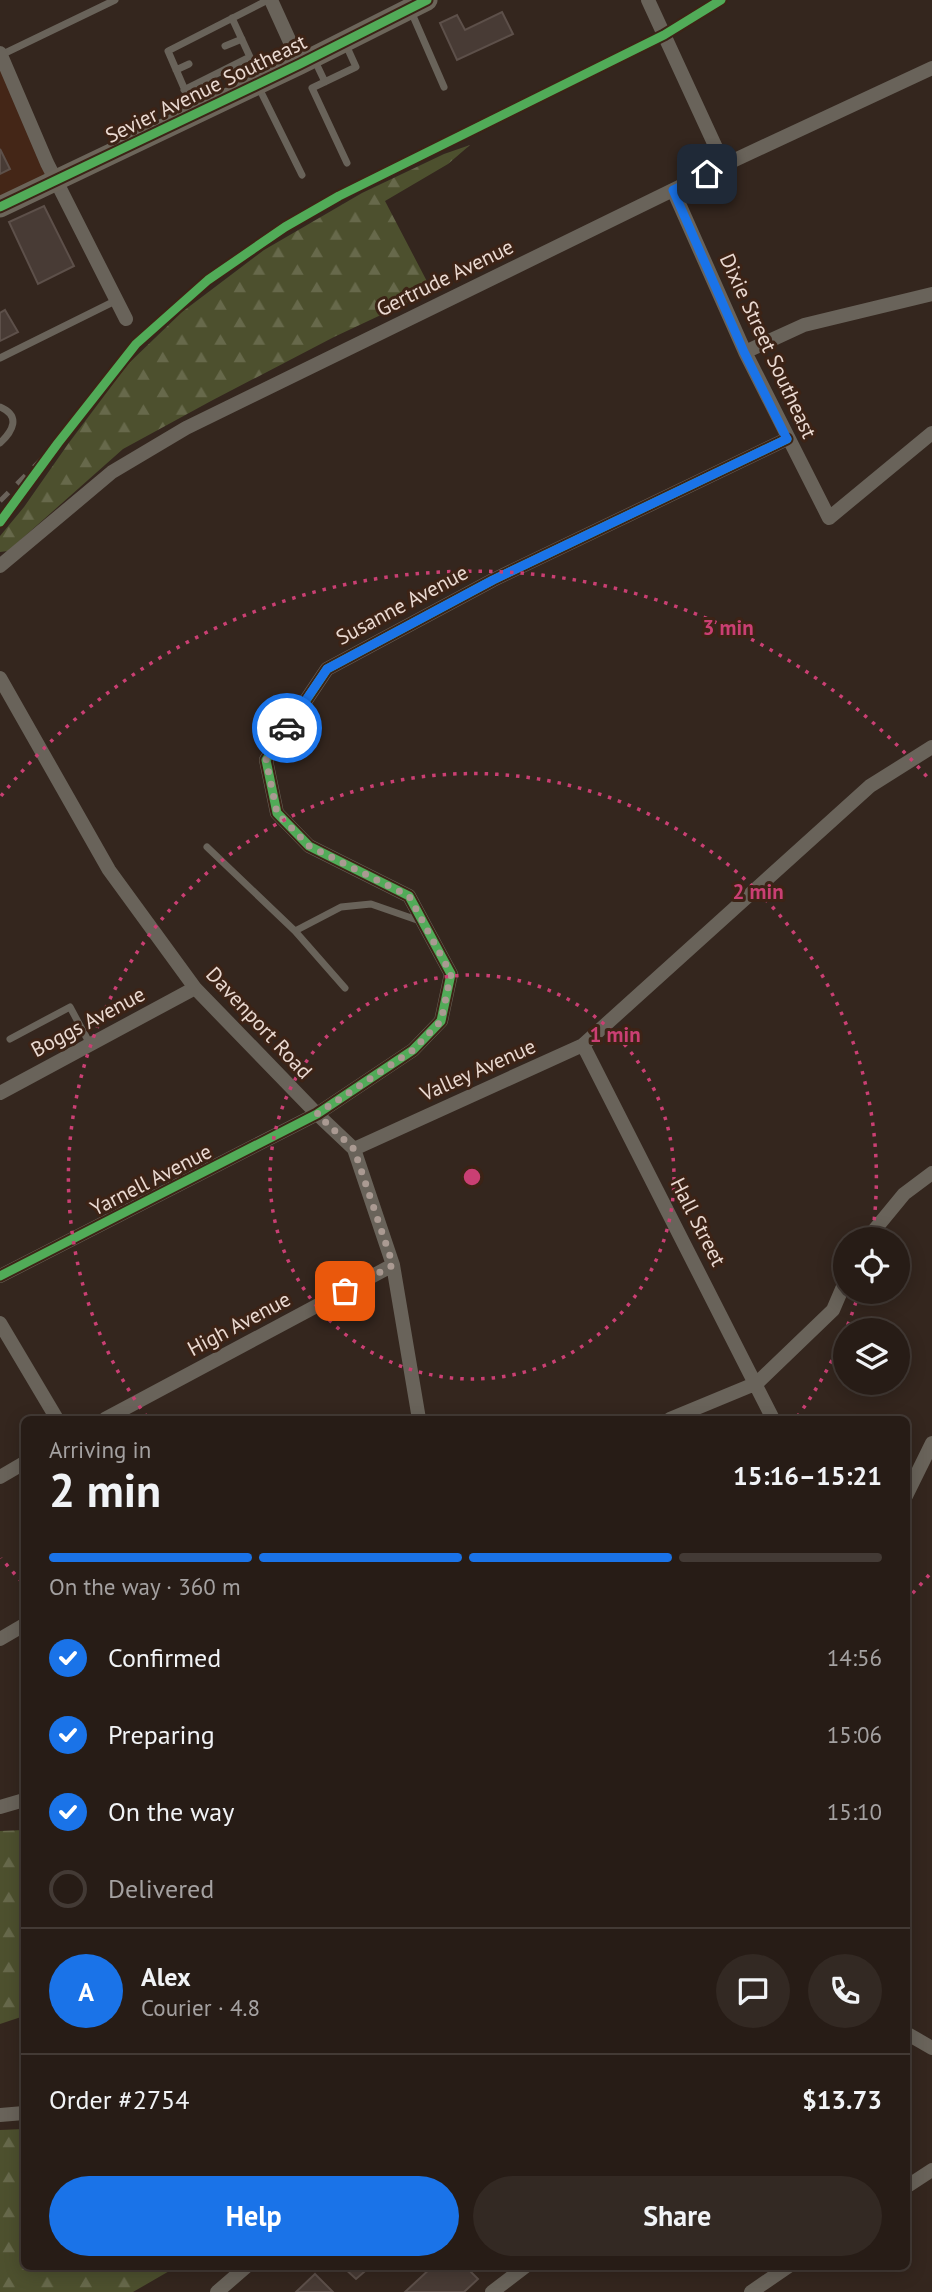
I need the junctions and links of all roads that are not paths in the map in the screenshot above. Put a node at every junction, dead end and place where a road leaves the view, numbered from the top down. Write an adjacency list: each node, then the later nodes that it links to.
1 (115, 0): 9 (lane)
2 (269, 0): 5 (lane); 11 (street)
3 (648, 0): 21 (street)
4 (418, 4): 7 (main road, Sevier Avenue Southeast); 17 (lane)
5 (232, 18): 6 (lane); 14 (lane)
6 (242, 39): 8 (lane); 10 (lane)
7 (345, 41): 11 (main road, Sevier Avenue Southeast); 15 (lane)
8 (225, 46)
9 (1, 54): 23 (street)
10 (250, 57): 16 (lane); 18 (lane)
11 (306, 60): 15 (lane); 16 (main road, Sevier Avenue Southeast)
12 (189, 64): 14 (lane)
13 (932, 68): 21 (street, Gertrude Avenue)
14 (176, 70): 18 (lane)
15 (325, 82): 20 (lane)
16 (259, 83): 19 (main road, Sevier Avenue Southeast); 22 (lane)
17 (444, 87)
18 (184, 90): 19 (lane)
19 (195, 114): 23 (main road, Sevier Avenue Southeast)
20 (347, 163)
21 (724, 165): 24 (street, Gertrude Avenue)
22 (302, 175)
23 (56, 180): 25 (main road, Sevier Avenue Southeast); 27 (street)
24 (673, 190): 29 (street, Dixie Street Southeast); 35 (street, Gertrude Avenue)
25 (0, 207)
26 (932, 294): 29 (street)
27 (115, 301): 28 (street); 30 (lane)
28 (126, 319)
29 (744, 352): 33 (street, Dixie Street Southeast)
30 (0, 358)
31 (0, 407): 34 (lane)
32 (932, 433): 33 (street, Dixie Street Southeast)
33 (787, 439): 39 (street, Susanne Avenue)
34 (0, 443)
35 (0, 566)
36 (0, 678): 41 (street, Davenport Road)
37 (932, 747): 45 (street, Valley Avenue)
38 (206, 847): 40 (lane)
39 (424, 922): 40 (lane); 47 (street, Susanne Avenue)
40 (295, 931): 42 (lane)
41 (195, 988): 44 (street, Boggs Avenue); 47 (street, Davenport Road)
42 (345, 988)
43 (10, 1039): 44 (lane)
44 (91, 1045): 46 (street, Boggs Avenue)
45 (583, 1045): 48 (street, Valley Avenue); 55 (street, Hall Street)
46 (0, 1093)
47 (317, 1114): 48 (street, Davenport Road); 52 (street, Yarnell Avenue)
48 (354, 1149): 51 (street, Davenport Road)
49 (932, 1172): 50 (street)
50 (877, 1227)
51 (393, 1265): 57 (street, High Avenue); 58 (street, Davenport Road)
52 (0, 1276)
53 (836, 1304): 55 (street)
54 (0, 1323): 56 (street)
55 (757, 1384): 59 (street); 60 (street, Hall Street)
56 (55, 1416)
57 (111, 1416)
58 (418, 1416)
59 (677, 1416)
60 (773, 1416)
61 (932, 1443): 64 (street)
62 (21, 1465): 63 (street)
63 (0, 1477)
64 (910, 1488)
65 (21, 1627): 66 (street)
66 (0, 1639)
67 (21, 1801): 68 (street)
68 (0, 1807)
69 (910, 2036): 70 (street)
70 (932, 2048)
71 (21, 2113): 72 (street)
72 (0, 2115)
73 (932, 2170): 74 (street)
74 (910, 2184)
75 (242, 2270): 78 (street)
76 (521, 2270): 79 (street)
77 (783, 2270): 80 (street)
78 (217, 2292)
79 (492, 2292)
80 (751, 2292)

